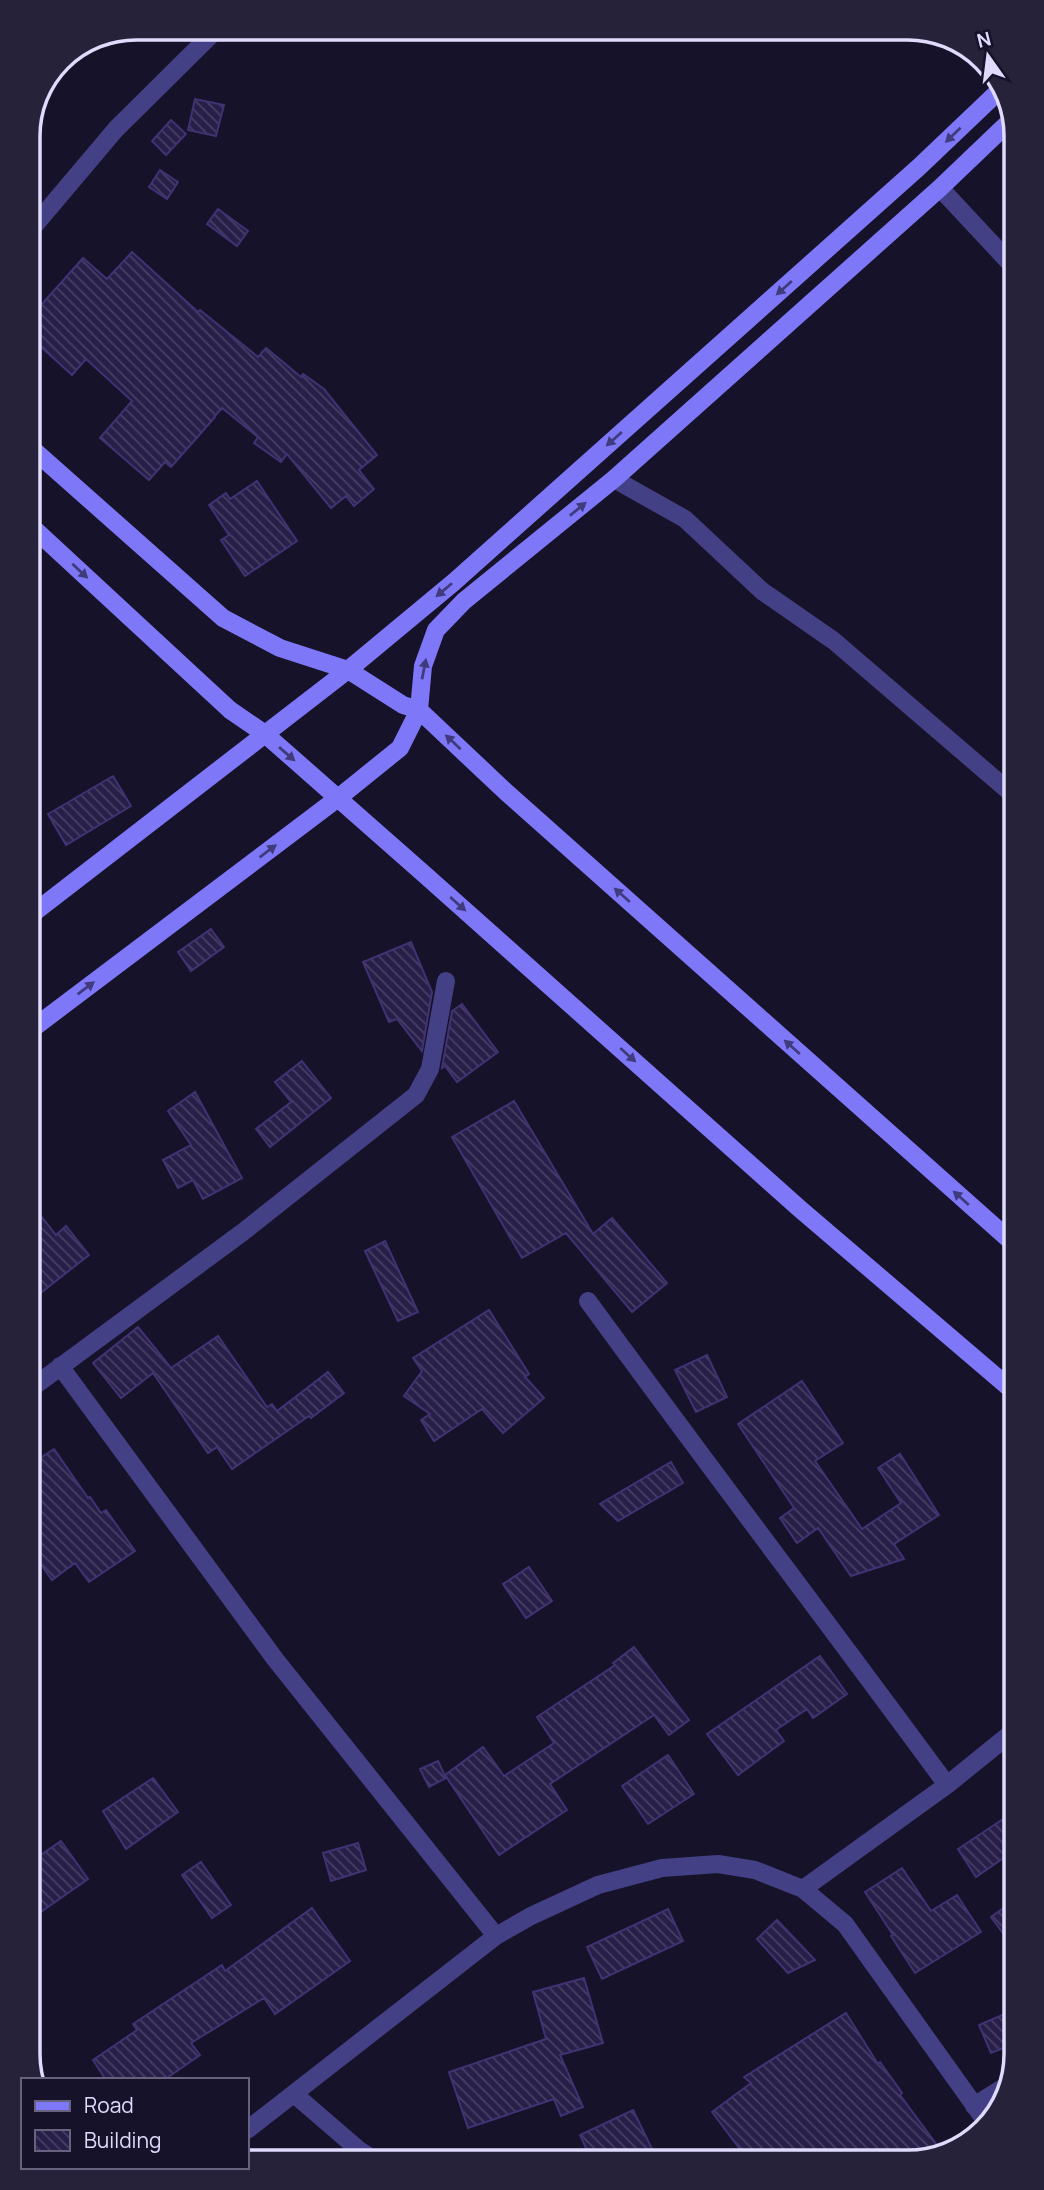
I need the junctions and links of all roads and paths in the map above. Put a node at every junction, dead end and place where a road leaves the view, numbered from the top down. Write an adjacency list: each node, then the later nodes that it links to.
1 (206, 40): 5 (street)
2 (994, 95): 10 (street, one-way to 10)
3 (1003, 128): 4 (street)
4 (940, 188): 6 (street); 8 (street)
5 (40, 219)
6 (1004, 257)
7 (40, 456): 10 (street)
8 (614, 479): 11 (street, one-way to 8); 13 (street)
9 (40, 534): 12 (street, one-way to 12)
10 (348, 670): 11 (street); 12 (street)
11 (419, 710): 14 (street); 18 (street, one-way to 11)
12 (265, 734): 14 (street, one-way to 14); 15 (street)
13 (1004, 787)
14 (338, 798): 17 (street, one-way to 14); 22 (street, one-way to 22)
15 (40, 908)
16 (446, 981): 20 (street)
17 (40, 1023)
18 (1004, 1235)
19 (588, 1301): 24 (street)
20 (60, 1366): 21 (street); 26 (street)
21 (40, 1382)
22 (1004, 1383)
23 (1004, 1739): 24 (street)
24 (947, 1785): 25 (street)
25 (803, 1889): 26 (street); 29 (street)
26 (496, 1936): 27 (street)
27 (294, 2094): 31 (street); 32 (street)
28 (995, 2094): 29 (street)
29 (974, 2106): 30 (street)
30 (981, 2116)
31 (248, 2129)
32 (359, 2150)

